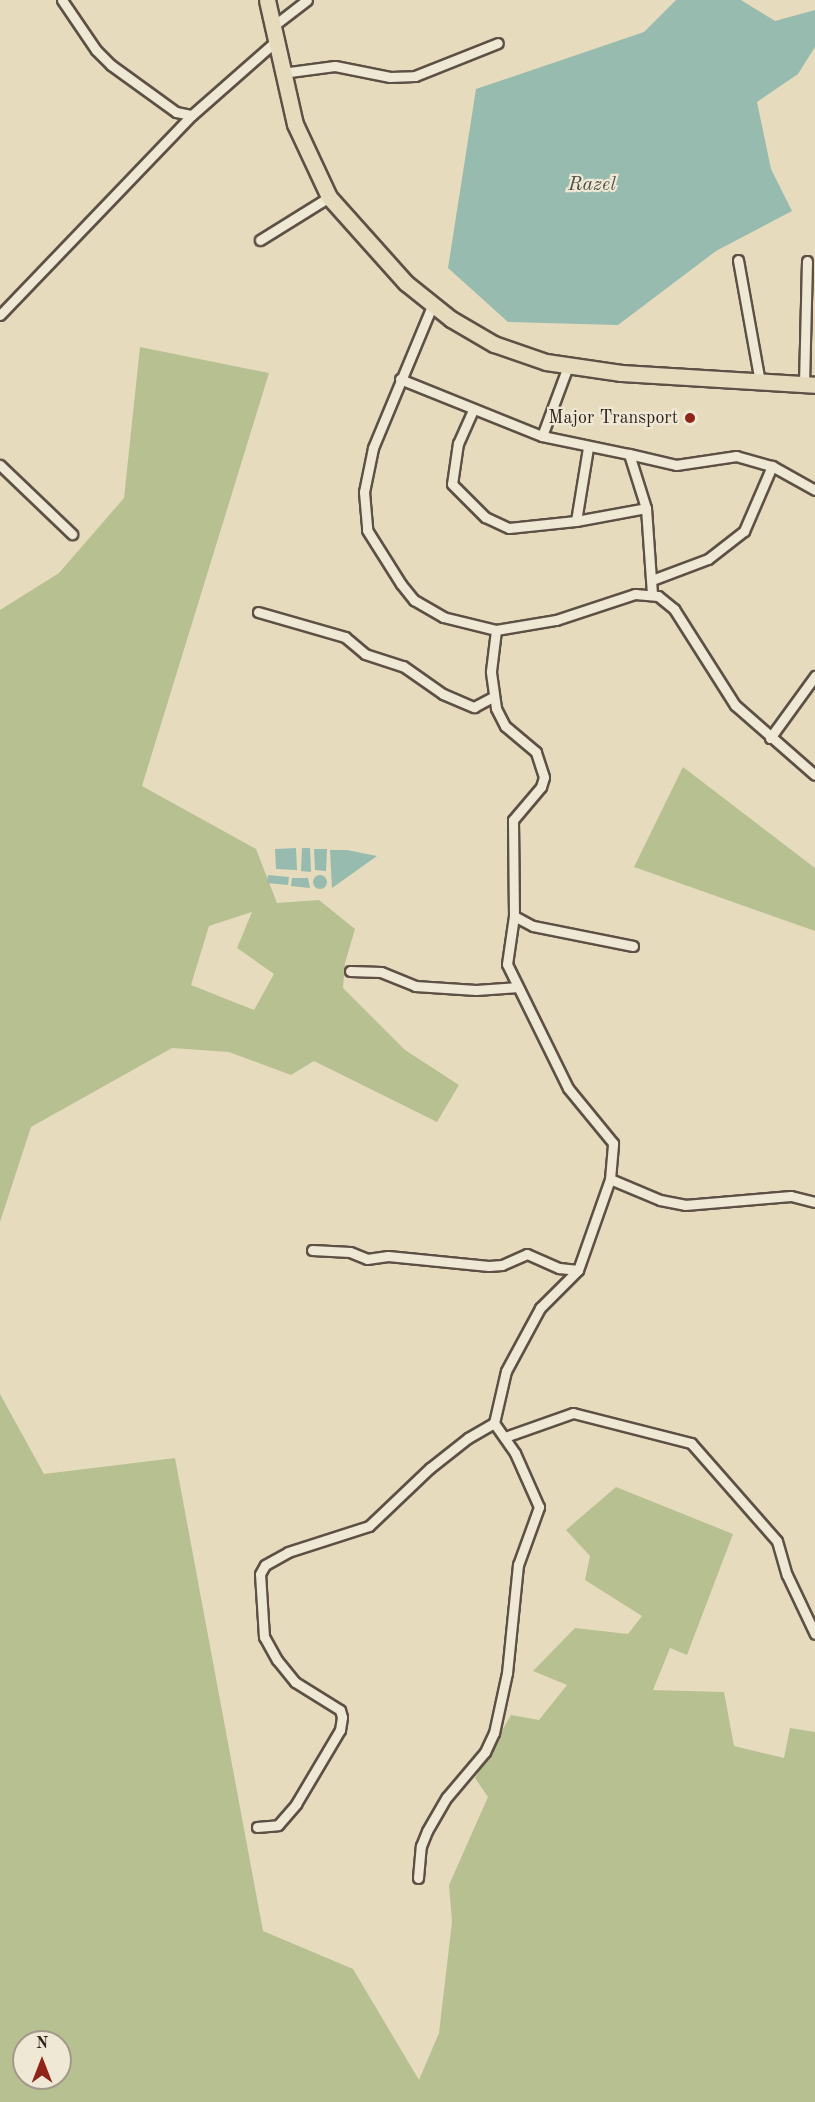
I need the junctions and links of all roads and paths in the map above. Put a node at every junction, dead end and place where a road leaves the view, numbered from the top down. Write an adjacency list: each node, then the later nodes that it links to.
1 (62, 0): 7 (street)
2 (267, 0): 4 (main road)
3 (307, 0): 4 (street)
4 (273, 35): 6 (main road); 7 (street)
5 (498, 43): 6 (street)
6 (282, 73): 8 (main road)
7 (192, 115): 13 (street)
8 (329, 197): 9 (street); 12 (main road)
9 (260, 240)
10 (738, 260): 16 (street)
11 (807, 261): 17 (street)
12 (432, 306): 14 (main road); 15 (street)
13 (0, 315)
14 (568, 366): 16 (main road); 19 (street)
15 (400, 379): 18 (street); 31 (street)
16 (760, 382): 17 (main road)
17 (810, 385)
18 (473, 410): 19 (street); 26 (street)
19 (542, 436): 20 (street)
20 (588, 448): 21 (street); 26 (street)
21 (628, 454): 23 (street); 25 (street)
22 (0, 465): 27 (street)
23 (772, 466): 24 (street); 28 (street)
24 (815, 490)
25 (646, 508): 26 (street); 28 (street)
26 (576, 521)
27 (72, 534)
28 (652, 580): 29 (street)
29 (652, 594): 31 (street); 34 (street)
30 (258, 612): 33 (street)
31 (496, 630): 33 (street)
32 (815, 676): 34 (street)
33 (493, 698): 36 (street)
34 (770, 738): 35 (street)
35 (815, 775)
36 (514, 916): 37 (street); 39 (street)
37 (633, 946)
38 (350, 971): 39 (street)
39 (515, 987): 40 (street)
40 (610, 1179): 41 (street); 43 (street)
41 (815, 1202)
42 (312, 1250): 43 (street)
43 (578, 1269): 44 (street)
44 (494, 1423): 45 (street); 47 (street)
45 (505, 1437): 46 (street); 48 (street)
46 (815, 1634)
47 (257, 1827)
48 (418, 1878)

